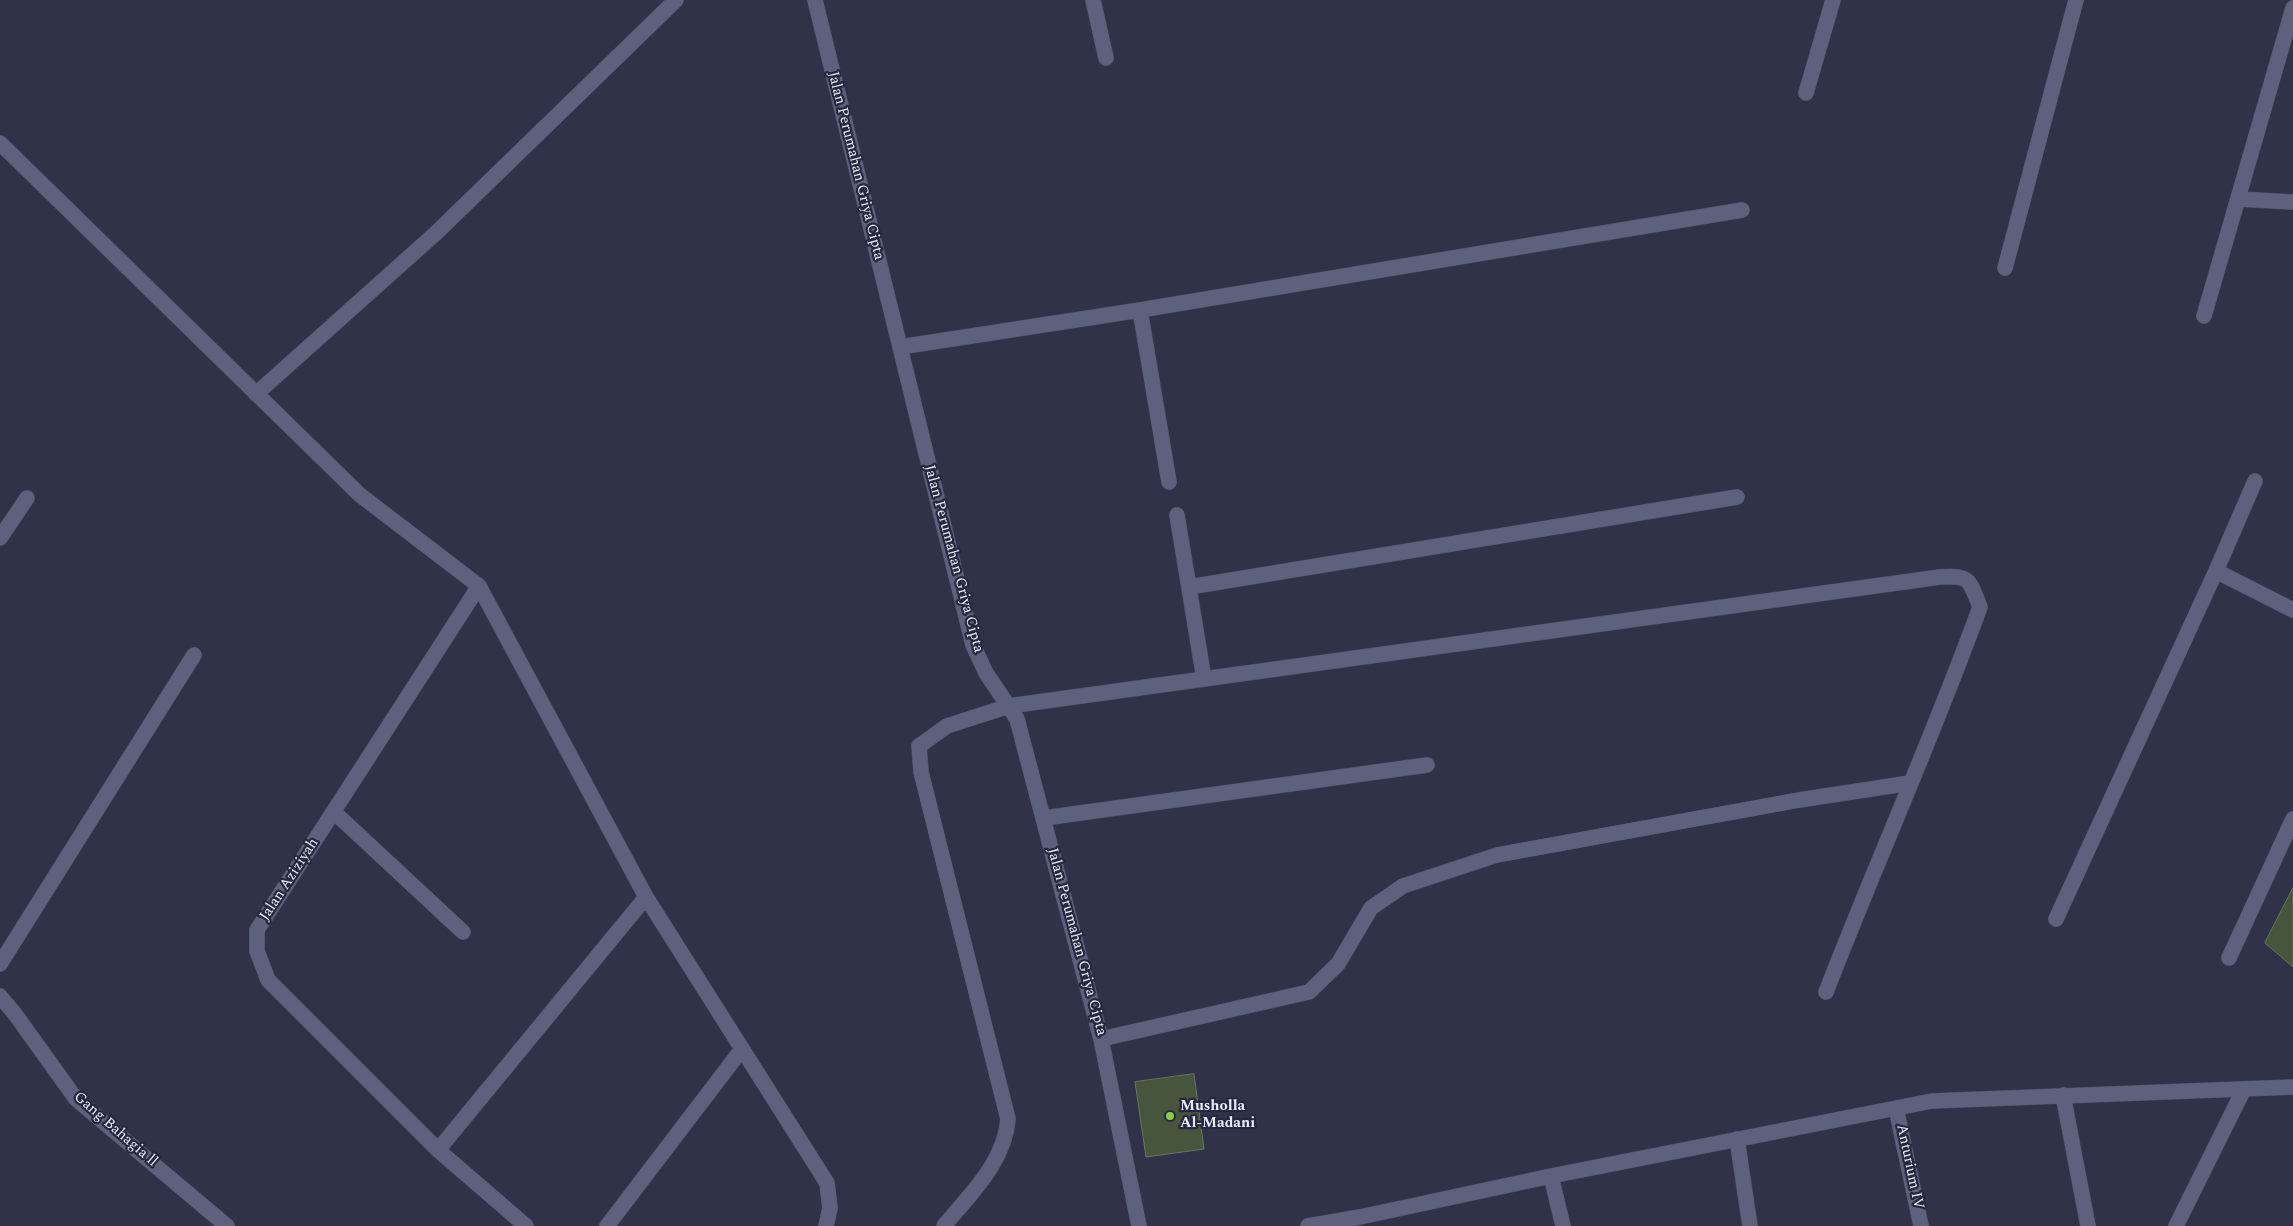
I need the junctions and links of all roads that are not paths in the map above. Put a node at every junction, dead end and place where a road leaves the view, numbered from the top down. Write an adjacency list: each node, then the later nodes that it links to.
1 (676, 0): 17 (street)
2 (815, 0): 16 (street, Jalan Perumahan Griya Cipta)
3 (1093, 0): 7 (street)
4 (1833, 0): 8 (street)
5 (2076, 0): 13 (street)
6 (2293, 8): 10 (street)
7 (1106, 58)
8 (1806, 93)
9 (0, 143): 17 (street)
10 (2238, 199): 11 (street); 15 (street)
11 (2293, 202)
12 (1742, 210): 14 (street)
13 (2005, 268)
14 (1140, 310): 16 (street); 18 (street)
15 (2204, 316)
16 (900, 347): 30 (street, Jalan Perumahan Griya Cipta)
17 (256, 394): 25 (street)
18 (1169, 482)
19 (2255, 482): 24 (street)
20 (1737, 497): 26 (street)
21 (27, 498): 23 (street)
22 (1176, 515): 26 (street)
23 (0, 538)
24 (2216, 572): 27 (street); 37 (street)
25 (478, 586): 33 (street, Jalan Aziziyah); 36 (street)
26 (1188, 587): 29 (street)
27 (2293, 610)
28 (194, 655): 40 (street)
29 (1204, 679): 30 (street); 32 (street)
30 (1009, 706): 34 (street, Jalan Perumahan Griya Cipta); 57 (street)
31 (1427, 764): 34 (street)
32 (1910, 783): 41 (street); 43 (street)
33 (334, 812): 38 (street); 50 (street, Jalan Aziziyah)
34 (1044, 818): 43 (street, Jalan Perumahan Griya Cipta)
35 (2293, 819): 39 (street)
36 (646, 897): 44 (street); 50 (street)
37 (2056, 919)
38 (464, 932)
39 (2229, 958)
40 (0, 964)
41 (1826, 992)
42 (0, 996): 53 (street, Gang Bahagia ll)
43 (1101, 1039): 58 (street, Jalan Perumahan Griya Cipta)
44 (742, 1049): 55 (street); 56 (street)
45 (2293, 1086): 46 (street)
46 (2244, 1089): 47 (street); 64 (street)
47 (2063, 1096): 48 (street); 63 (street)
48 (1896, 1108): 49 (street); 62 (street, Anturium IV)
49 (1737, 1139): 51 (street); 61 (street)
50 (438, 1150): 54 (street, Jalan Aziziyah)
51 (1551, 1176): 52 (street); 60 (street)
52 (1361, 1222): 59 (street)
53 (227, 1226)
54 (526, 1226)
55 (607, 1226)
56 (826, 1226)
57 (944, 1226)
58 (1139, 1226)
59 (1308, 1226)
60 (1563, 1226)
61 (1750, 1226)
62 (1921, 1226)
63 (2088, 1226)
64 (2176, 1226)

